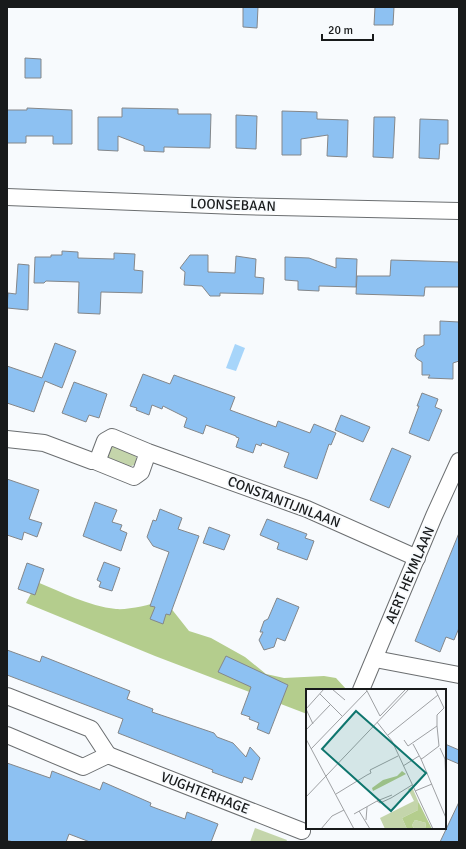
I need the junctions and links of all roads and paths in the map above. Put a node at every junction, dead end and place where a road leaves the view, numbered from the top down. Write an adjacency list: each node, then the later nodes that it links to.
1 (7, 197): 2 (street, LOONSEBAAN)
2 (459, 210)
3 (7, 438): 5 (street)
4 (148, 452): 7 (street, CONSTANTIJNLAAN)
5 (92, 461)
6 (459, 461): 7 (street, AERT HEYMLAAN)
7 (417, 558): 8 (street, AERT HEYMLAAN)
8 (374, 659): 9 (street); 10 (street, AERT HEYMLAAN)
9 (459, 675)
10 (361, 689)
11 (7, 696): 13 (street)
12 (7, 735): 13 (street)
13 (108, 755): 14 (street, VUGHTERHAGE)
14 (302, 831)

